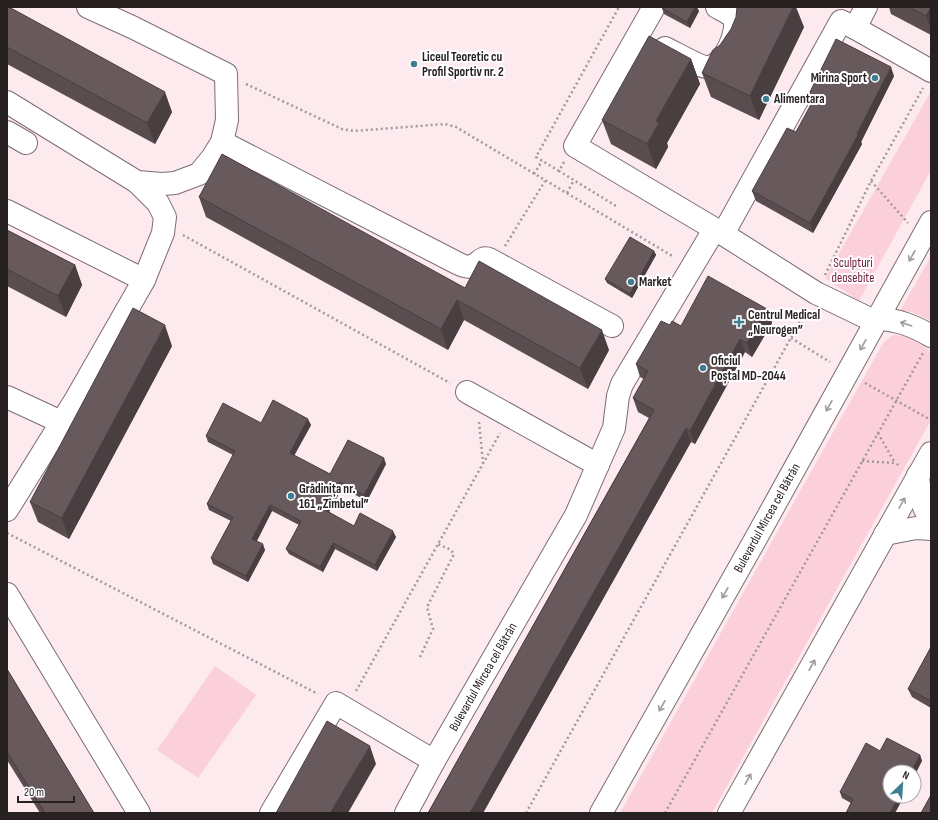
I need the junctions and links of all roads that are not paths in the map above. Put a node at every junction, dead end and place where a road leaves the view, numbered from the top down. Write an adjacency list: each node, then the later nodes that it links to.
1 (88, 7): 5 (main road)
2 (654, 7): 6 (main road)
3 (717, 7): 6 (main road)
4 (861, 13): 7 (main road); 15 (main road, Bulevardul Mircea cel Bătrân)
5 (129, 17): 10 (main road)
6 (639, 34): 15 (main road)
7 (927, 79)
8 (7, 102): 12 (main road)
9 (7, 132): 11 (main road)
10 (222, 142): 12 (main road); 18 (main road)
11 (26, 143)
12 (137, 182): 16 (main road)
13 (7, 211): 16 (main road)
14 (927, 230): 17 (main road, Bulevardul Mircea cel Bătrân, one-way to 17)
15 (719, 232): 17 (main road); 24 (main road, Bulevardul Mircea cel Bătrân)
16 (144, 280): 22 (main road)
17 (877, 320): 19 (main road, one-way to 17); 35 (main road, Bulevardul Mircea cel Bătrân, one-way to 35)
18 (612, 326)
19 (928, 342)
20 (472, 395): 24 (main road)
21 (7, 397): 22 (main road)
22 (61, 422): 26 (main road)
23 (931, 452): 25 (main road)
24 (598, 465): 31 (main road, Bulevardul Mircea cel Bătrân)
25 (911, 472): 27 (main road); 29 (main road, one-way to 25)
26 (7, 510)
27 (931, 519)
28 (931, 529): 29 (main road)
29 (885, 534): 36 (main road, one-way to 29)
30 (7, 594): 32 (main road)
31 (434, 762): 33 (main road); 34 (main road, Bulevardul Mircea cel Bătrân)
32 (139, 813)
33 (271, 813)
34 (406, 813)
35 (601, 813)
36 (729, 813)

